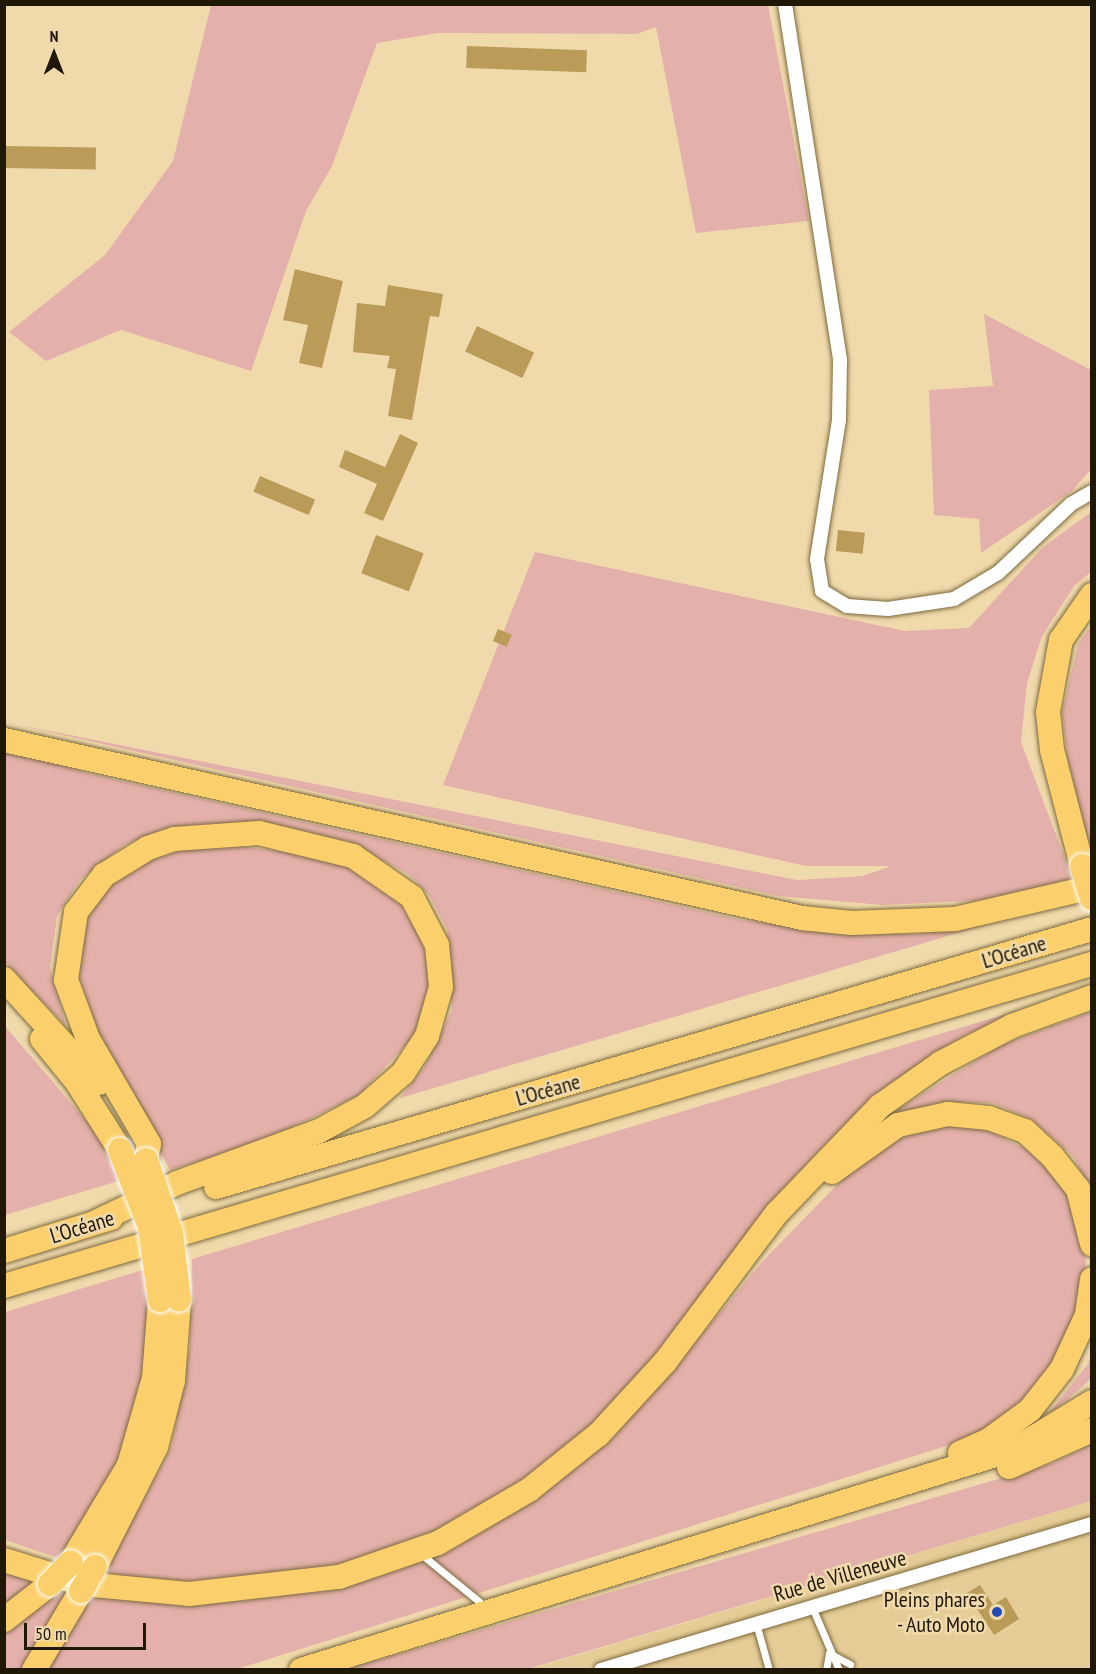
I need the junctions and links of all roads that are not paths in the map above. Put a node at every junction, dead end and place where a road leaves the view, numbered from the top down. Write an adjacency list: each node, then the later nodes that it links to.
1 (785, 4): 2 (street)
2 (1092, 492)
3 (1092, 595): 5 (highway)
4 (4, 740): 5 (highway)
5 (1087, 877): 6 (highway, bridge)
6 (1092, 899)
7 (1092, 929): 13 (highway, L’Océane)
8 (1092, 964): 18 (highway, L’Océane)
9 (4, 979): 12 (highway)
10 (4, 996): 12 (highway)
11 (1092, 997): 14 (highway)
12 (138, 1149): 13 (highway); 19 (highway, bridge)
13 (96, 1222): 16 (highway, L’Océane)
14 (758, 1239): 15 (highway); 24 (highway)
15 (1092, 1244)
16 (4, 1251)
17 (1092, 1278): 23 (highway)
18 (4, 1286)
19 (169, 1300): 28 (highway, bridge); 32 (highway, bridge)
20 (1092, 1402): 23 (highway)
21 (1092, 1430): 23 (highway)
22 (1092, 1524): 26 (street, Rue de Villeneuve)
23 (713, 1544): 27 (highway)
24 (417, 1551): 25 (highway); 27 (lane)
25 (4, 1560)
26 (812, 1607): 29 (street, Rue de Villeneuve); 30 (lane)
27 (493, 1612): 33 (highway)
28 (4, 1620)
29 (756, 1623): 34 (street, Rue de Villeneuve); 35 (lane)
30 (829, 1653): 31 (lane); 36 (lane); 37 (lane)
31 (850, 1664)
32 (34, 1670)
33 (301, 1670)
34 (601, 1670)
35 (769, 1670)
36 (826, 1670)
37 (839, 1670)

